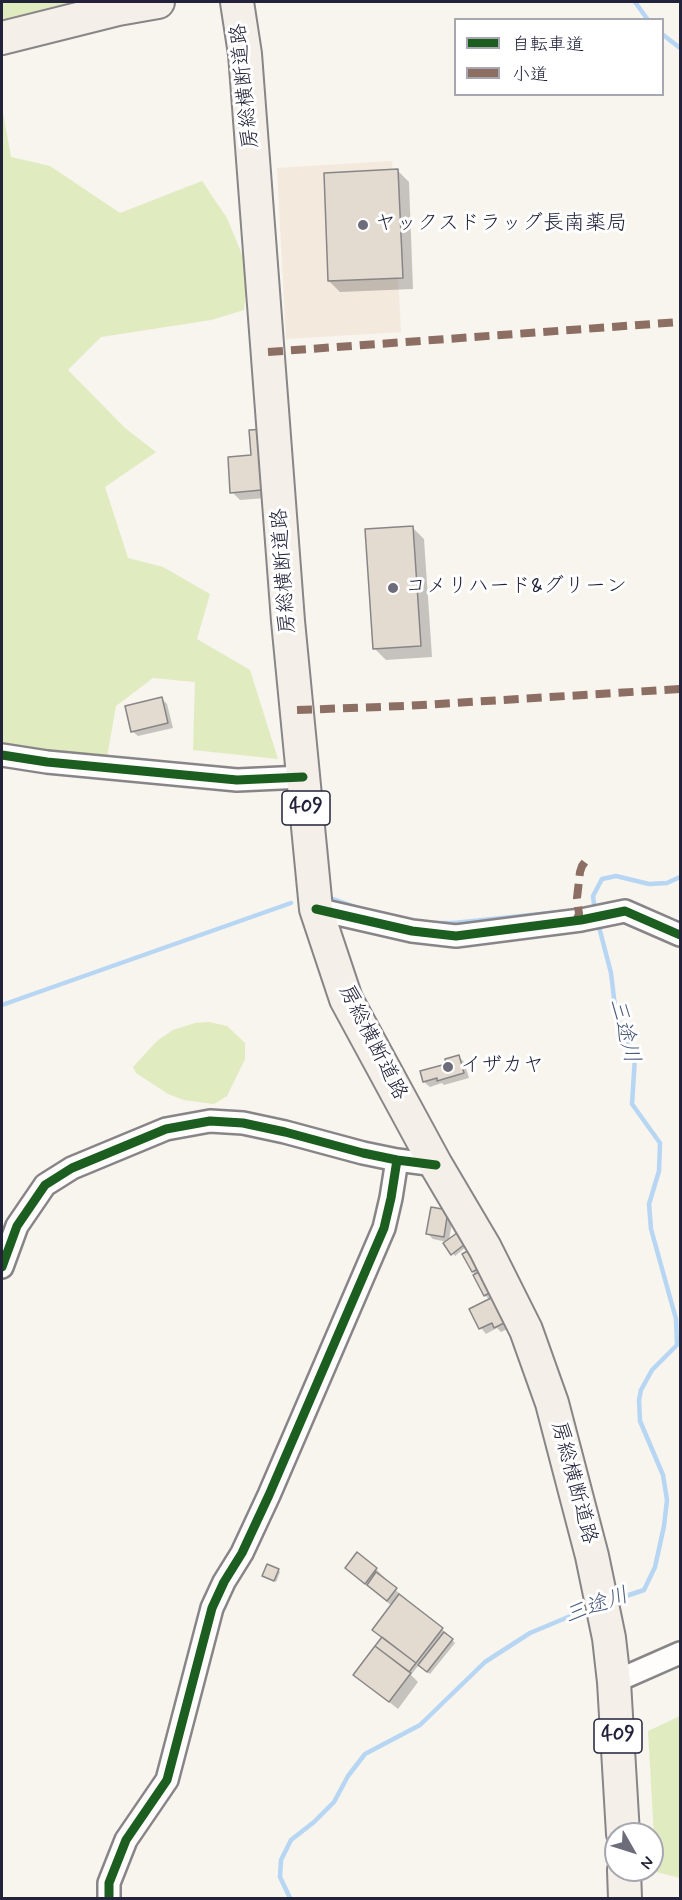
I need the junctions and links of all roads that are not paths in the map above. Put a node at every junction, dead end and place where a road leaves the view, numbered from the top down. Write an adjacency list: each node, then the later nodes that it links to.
1 (158, 2): 3 (highway)
2 (237, 2): 5 (highway, 房総横断道路 / 409)
3 (2, 38)
4 (2, 755): 5 (street)
5 (303, 777): 6 (highway, 房総横断道路 / 409)
6 (316, 909): 7 (street); 9 (highway, 房総横断道路 / 409)
7 (681, 935)
8 (397, 1160): 9 (street); 10 (street); 15 (street)
9 (436, 1165): 12 (highway, 房総横断道路 / 409)
10 (2, 1267)
11 (681, 1653): 12 (street)
12 (614, 1682): 13 (highway, 房総横断道路 / 409)
13 (622, 1822)
14 (625, 1882): 16 (highway)
15 (109, 1899)
16 (626, 1899)

